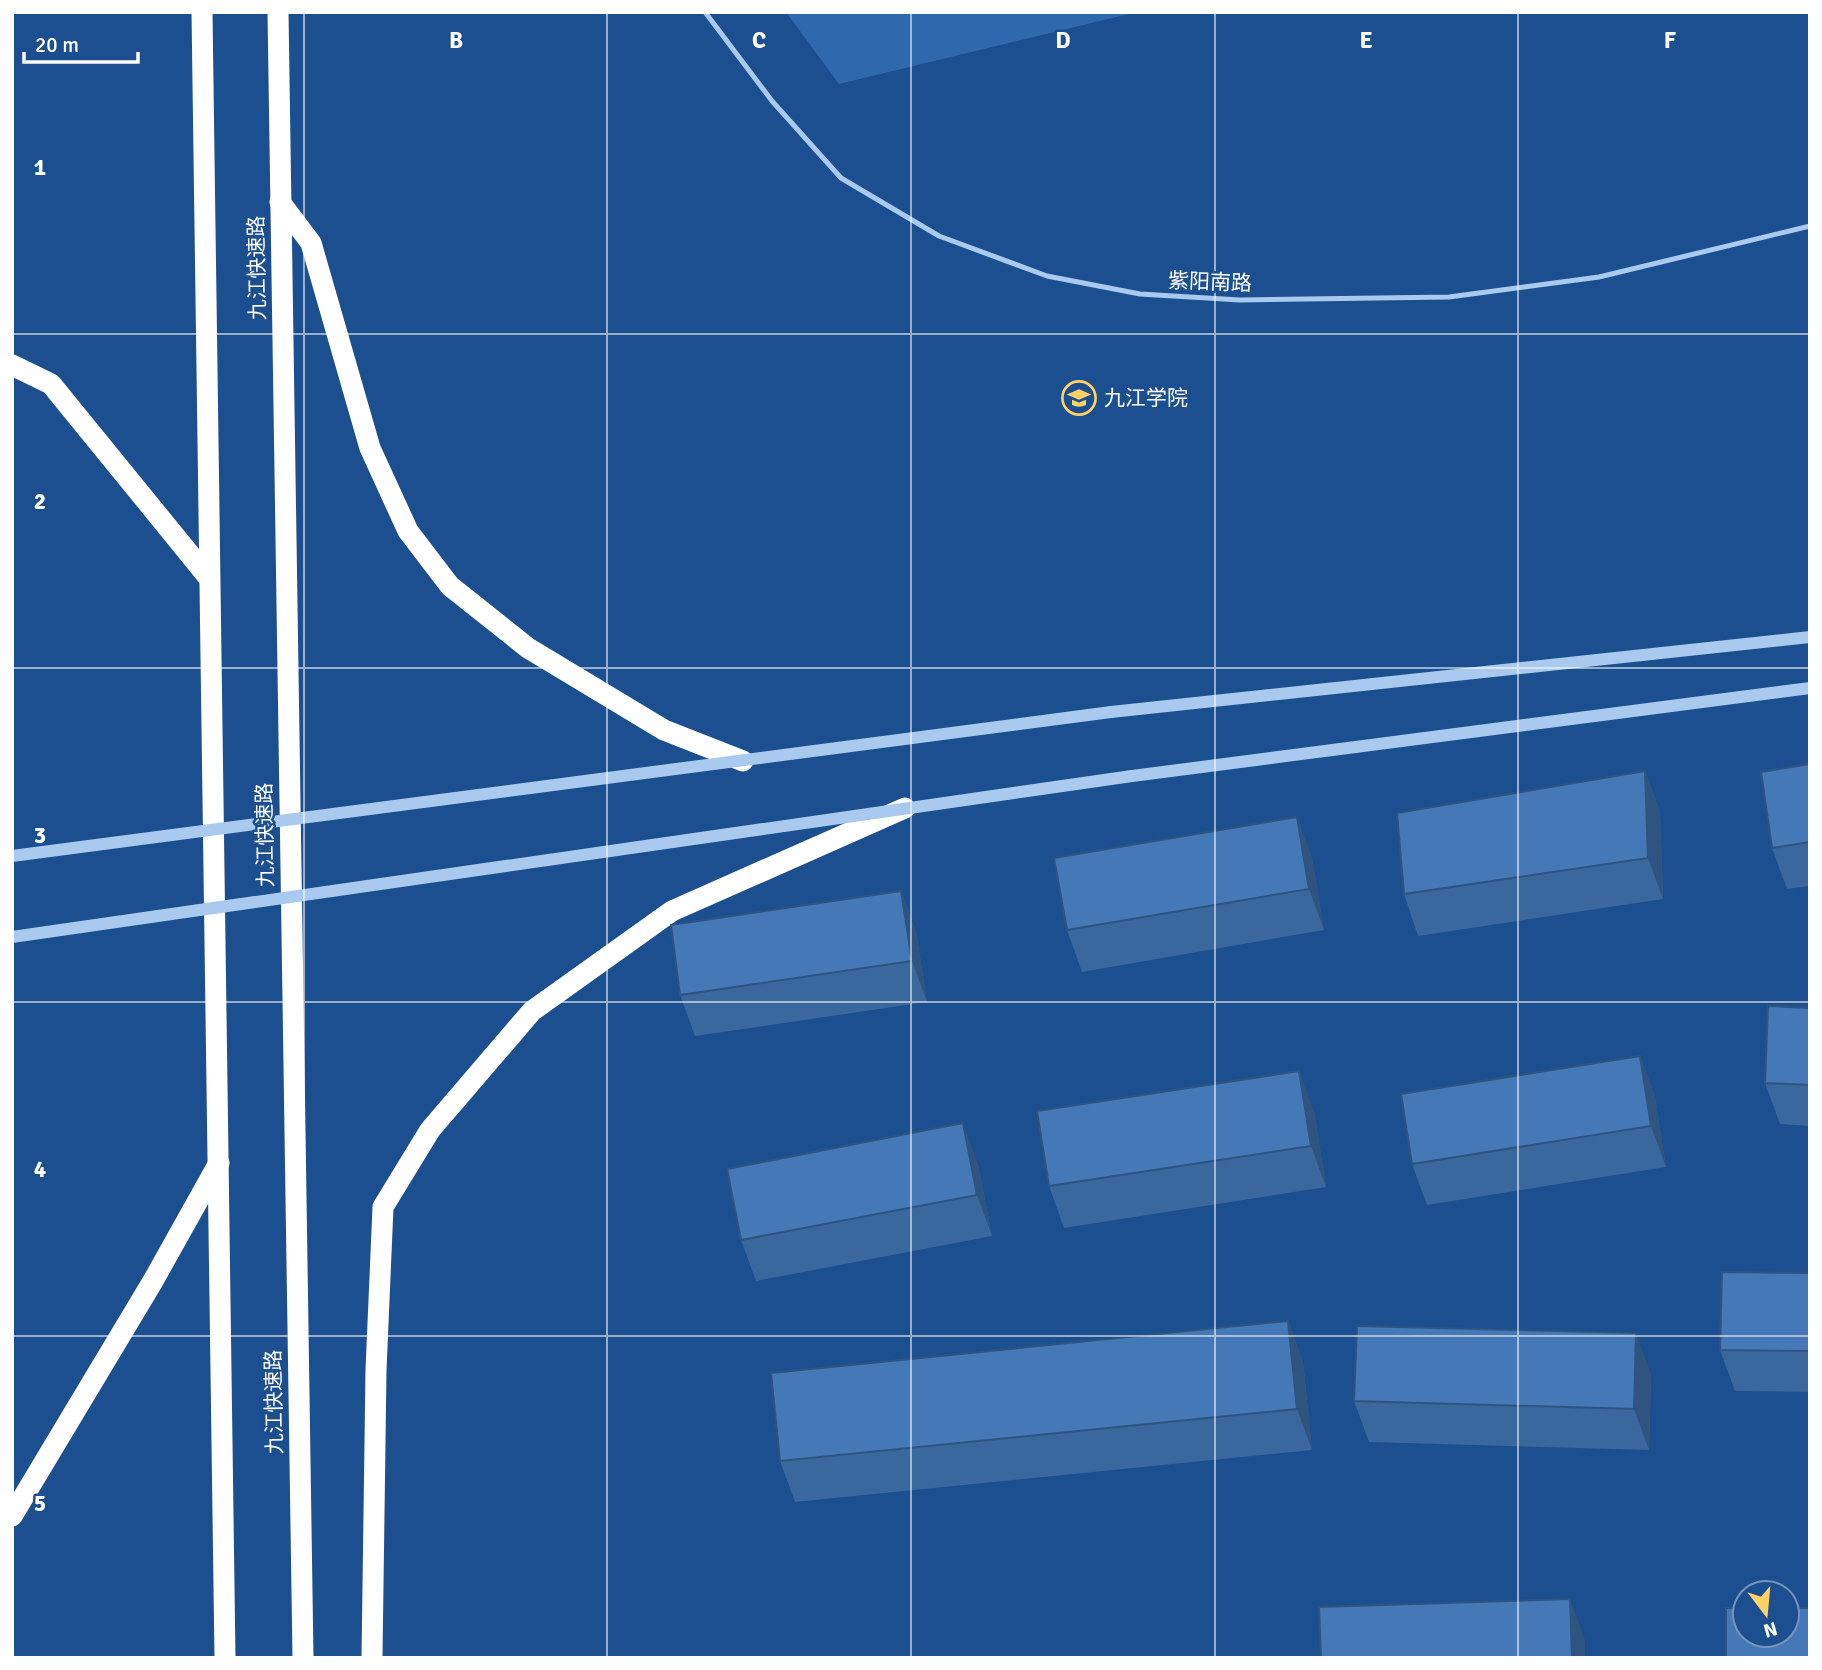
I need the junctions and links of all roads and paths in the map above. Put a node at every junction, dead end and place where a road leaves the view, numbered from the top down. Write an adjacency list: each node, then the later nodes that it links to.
1 (202, 12): 7 (highway)
2 (278, 12): 4 (highway, 九江快速路)
3 (705, 12): 5 (lane, 紫阳南路)
4 (280, 202): 10 (highway); 17 (highway, 九江快速路)
5 (1810, 226)
6 (12, 365): 7 (highway)
7 (209, 579): 14 (highway)
8 (1810, 636): 10 (street, bridge)
9 (1810, 688): 11 (street, bridge)
10 (743, 761): 12 (street, bridge)
11 (905, 808): 13 (street, bridge); 18 (highway)
12 (12, 856)
13 (12, 937)
14 (220, 1161): 15 (highway); 16 (highway)
15 (12, 1516)
16 (225, 1658)
17 (303, 1658)
18 (372, 1658)

